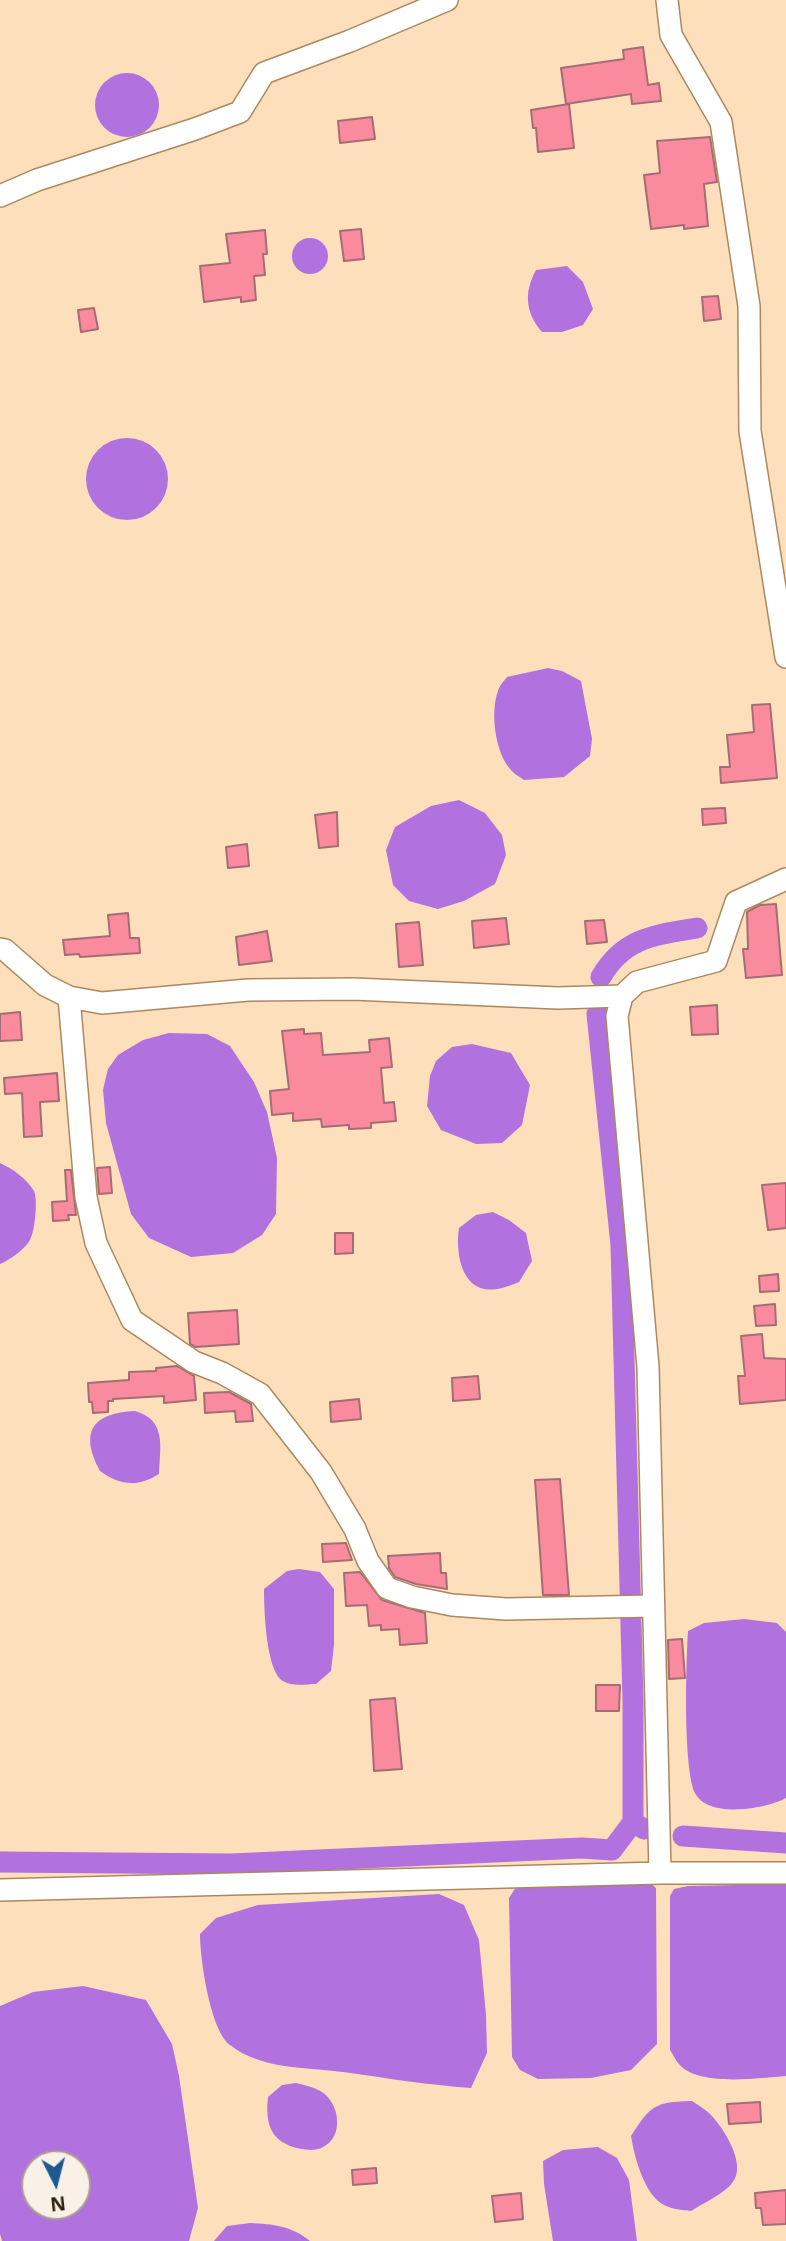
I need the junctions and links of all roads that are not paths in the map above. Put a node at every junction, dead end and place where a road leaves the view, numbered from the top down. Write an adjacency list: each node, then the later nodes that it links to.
1 (447, 0): 3 (street)
2 (667, 0): 4 (street)
3 (0, 195)
4 (786, 657)
5 (786, 878): 7 (street)
6 (0, 949): 8 (street)
7 (622, 996): 8 (street); 9 (street)
8 (69, 997): 9 (street)
9 (653, 1606): 10 (street)
10 (660, 1873): 11 (street); 12 (street)
11 (786, 1873)
12 (0, 1889)

